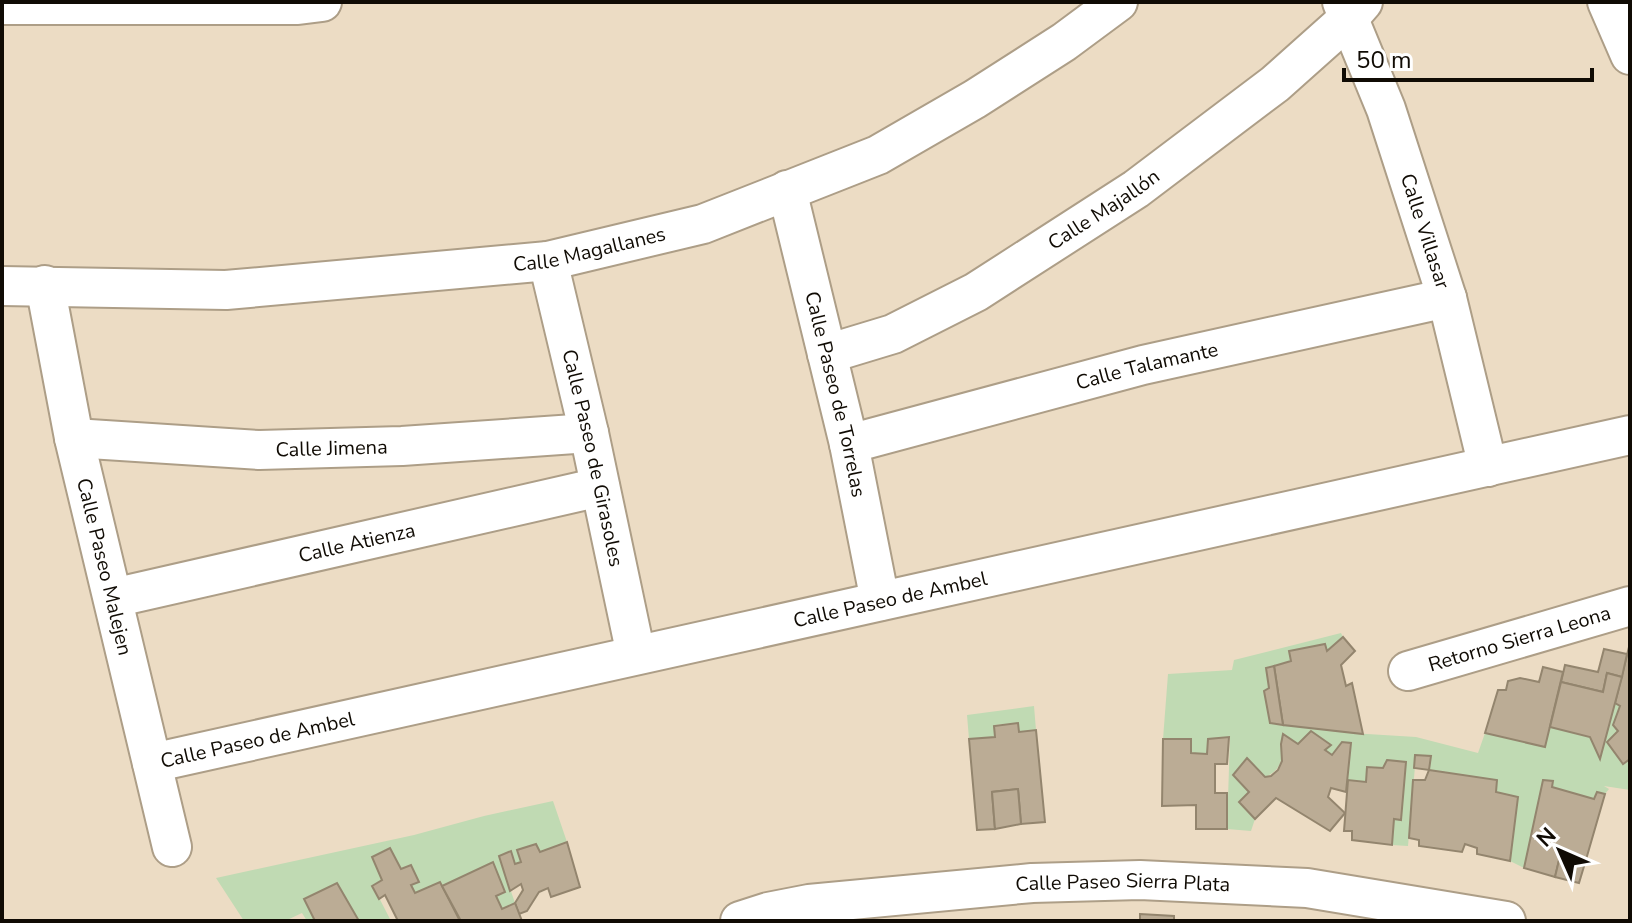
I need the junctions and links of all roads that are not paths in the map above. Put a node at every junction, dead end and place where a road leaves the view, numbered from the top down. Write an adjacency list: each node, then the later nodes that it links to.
1 (1118, 2): 7 (street, Calle Magallanes)
2 (1607, 2): 6 (street)
3 (306, 3): 4 (street)
4 (2, 5)
5 (1351, 7): 11 (street, Calle Villasar); 12 (street, Calle Majallón)
6 (1630, 55)
7 (787, 190): 8 (street, Calle Magallanes); 12 (street, Calle Paseo de Torrelas)
8 (548, 261): 9 (street, Calle Magallanes); 13 (street, Calle Paseo de Girasoles)
9 (45, 285): 10 (street, Calle Magallanes); 15 (street, Calle Paseo Malejen)
10 (2, 286)
11 (1447, 298): 16 (street, Calle Talamante); 17 (street, Calle Villasar)
12 (827, 354): 16 (street, Calle Paseo de Torrelas)
13 (589, 433): 15 (street, Calle Jimena); 18 (street, Calle Paseo de Girasoles)
14 (1630, 435): 17 (street, Calle Paseo de Ambel)
15 (74, 438): 19 (street, Calle Paseo Malejen)
16 (849, 444): 20 (street, Calle Paseo de Torrelas)
17 (1488, 467): 20 (street, Calle Paseo de Ambel)
18 (600, 487): 19 (street, Calle Atienza); 22 (street, Calle Paseo de Girasoles)
19 (113, 598): 24 (street, Calle Paseo Malejen)
20 (880, 601): 22 (street, Calle Paseo de Ambel)
21 (1630, 606): 23 (street, Retorno Sierra Leona)
22 (636, 655): 24 (street, Calle Paseo de Ambel)
23 (1408, 671)
24 (152, 763): 25 (street, Calle Paseo Malejen)
25 (172, 847)
26 (811, 912): 27 (street, Calle Paseo Sierra Plata); 28 (street, Calle Paseo Sierra Plata)
27 (759, 918)
28 (1506, 921)

